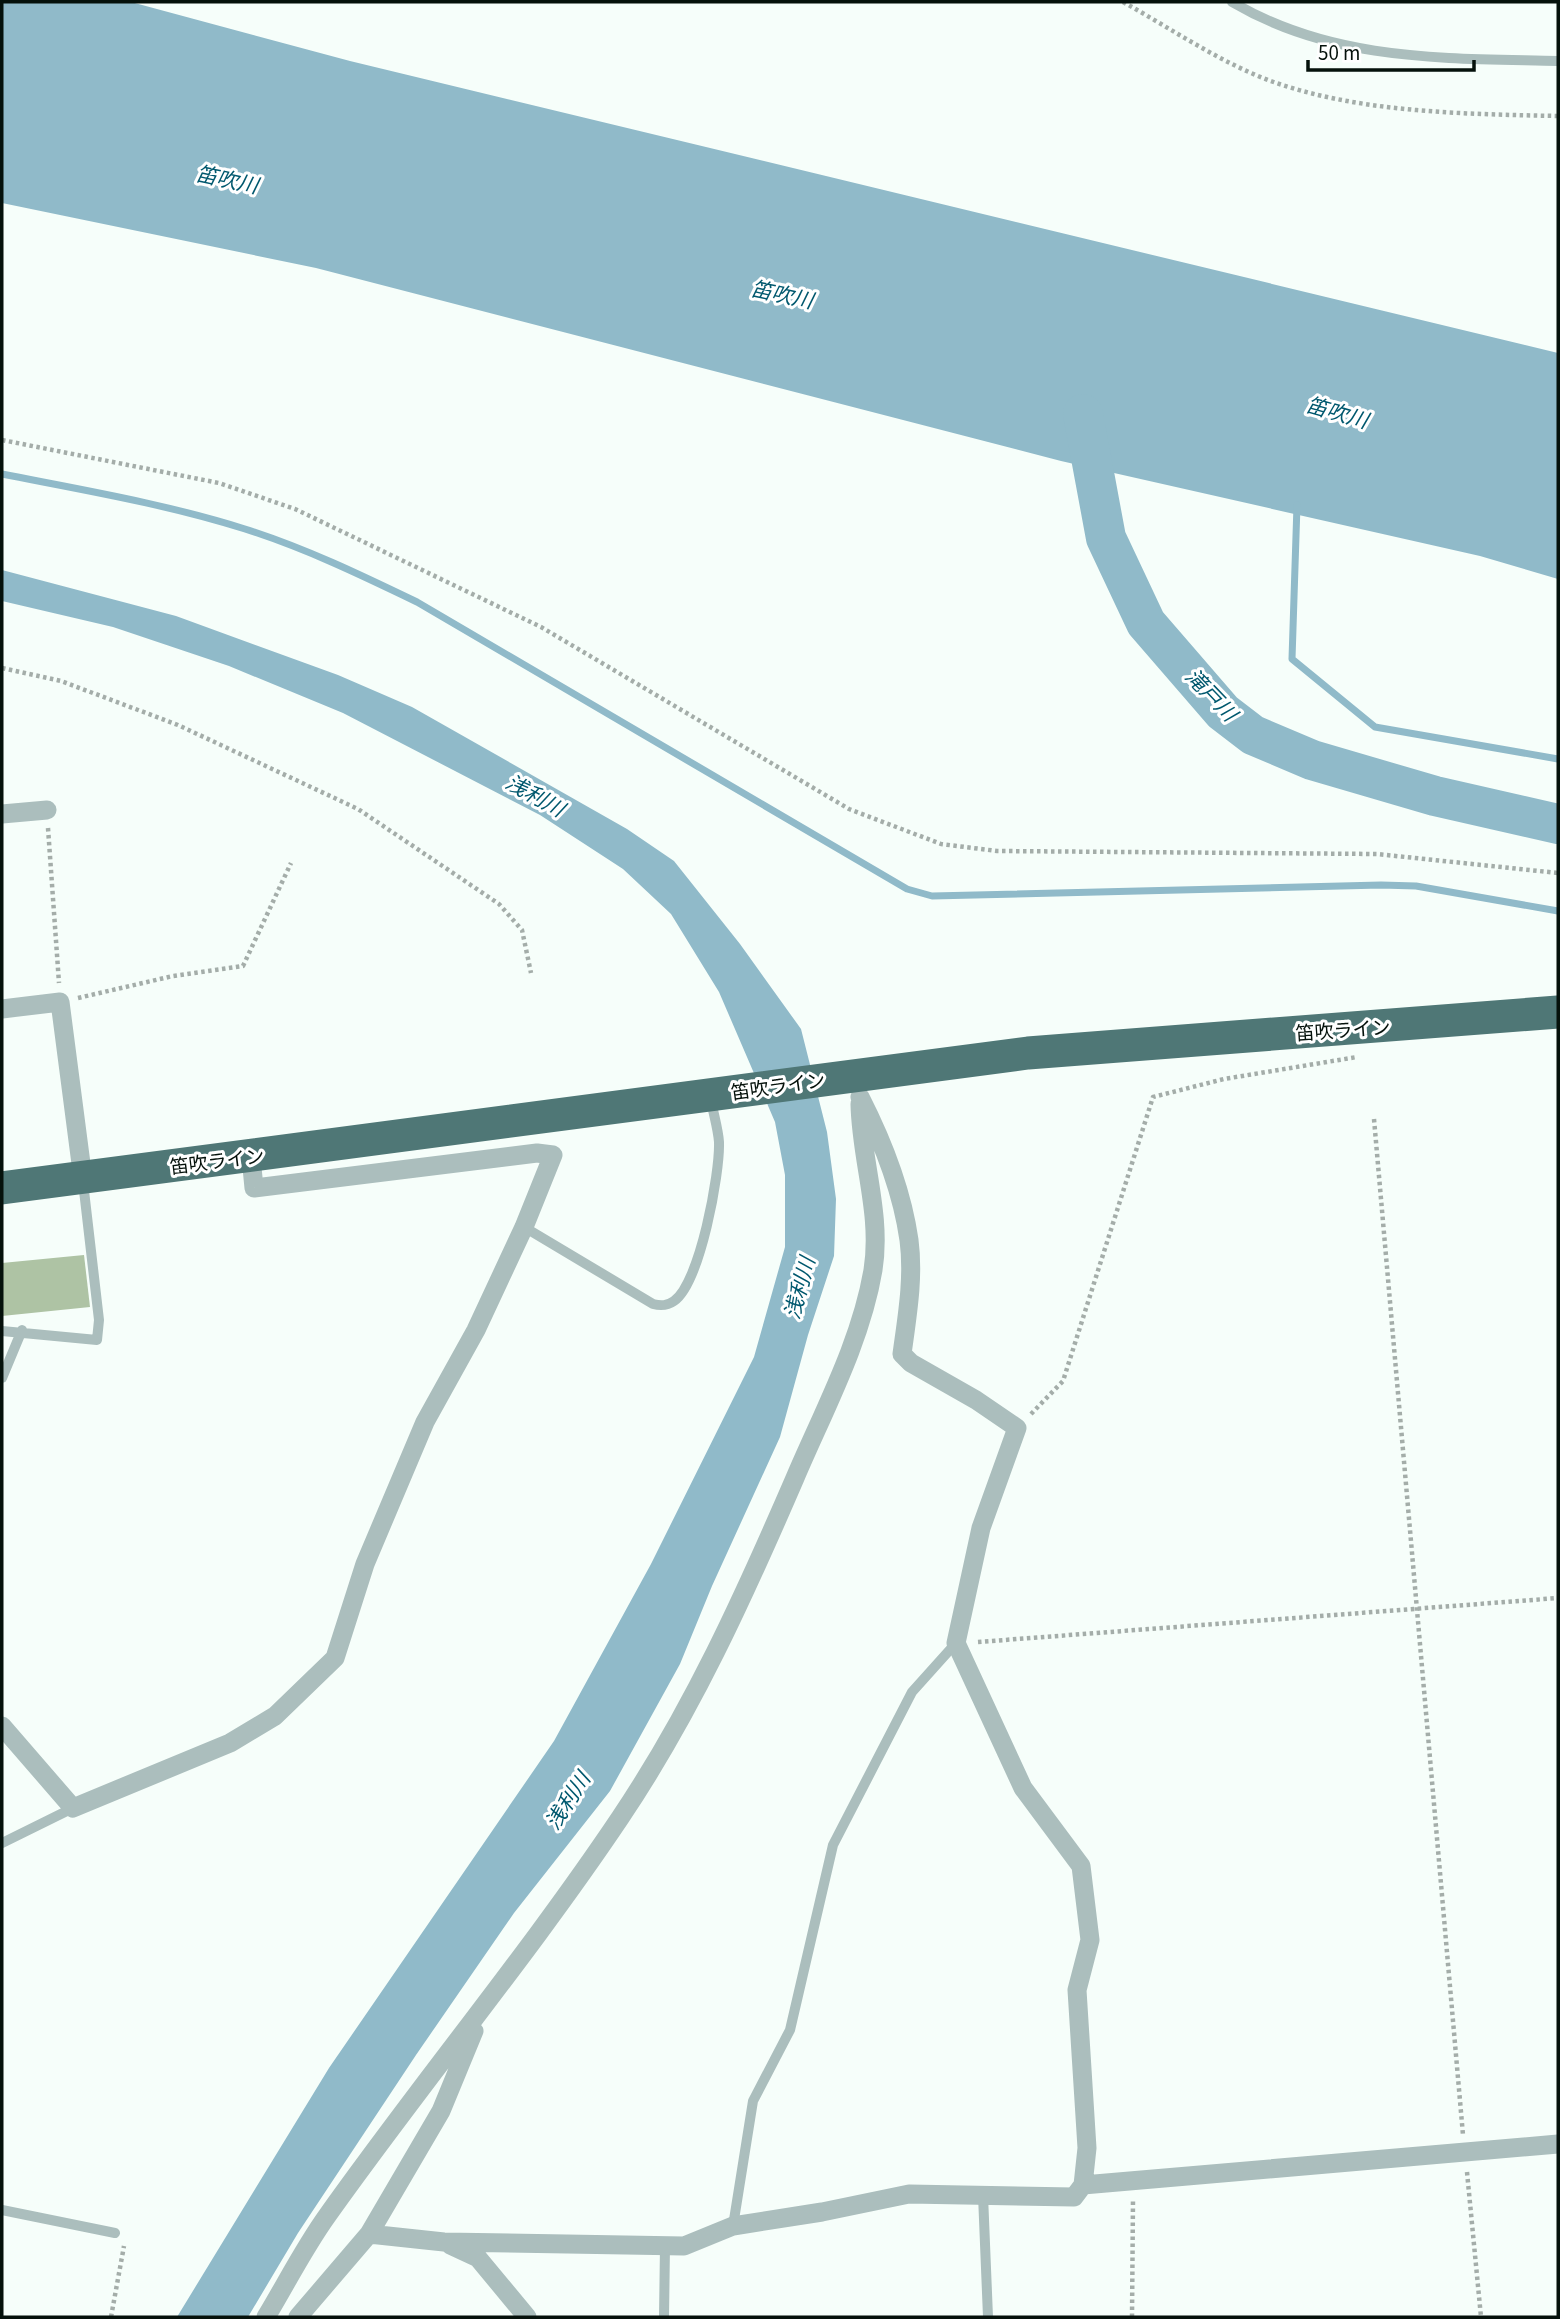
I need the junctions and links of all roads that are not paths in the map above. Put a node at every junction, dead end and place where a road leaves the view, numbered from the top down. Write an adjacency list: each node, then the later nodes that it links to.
1 (1232, 2): 2 (lane)
2 (1558, 61)
3 (47, 810): 4 (street)
4 (2, 814)
5 (2, 1009): 10 (street)
6 (1558, 1013): 7 (highway, 笛吹ライン)
7 (849, 1083): 8 (highway, 笛吹ライン); 16 (street); 20 (street)
8 (722, 1094): 9 (highway, 笛吹ライン); 12 (lane)
9 (251, 1157): 10 (highway, 笛吹ライン); 12 (street)
10 (83, 1178): 11 (highway, 笛吹ライン); 13 (lane)
11 (2, 1188)
12 (524, 1227): 18 (street)
13 (22, 1330): 14 (lane); 15 (lane)
14 (2, 1331)
15 (2, 1378)
16 (956, 1643): 22 (street); 25 (lane)
17 (2, 1726): 18 (street)
18 (73, 1808): 19 (lane)
19 (2, 1843)
20 (486, 2002): 27 (street); 30 (street)
21 (1558, 2144): 22 (street)
22 (1083, 2185): 23 (street)
23 (983, 2195): 25 (street); 34 (lane)
24 (2, 2210): 26 (lane)
25 (733, 2226): 29 (street)
26 (115, 2233)
27 (369, 2234): 28 (street); 31 (street)
28 (444, 2242): 29 (street); 32 (street)
29 (665, 2246): 33 (lane)
30 (266, 2317)
31 (298, 2317)
32 (527, 2317)
33 (664, 2317)
34 (988, 2317)

